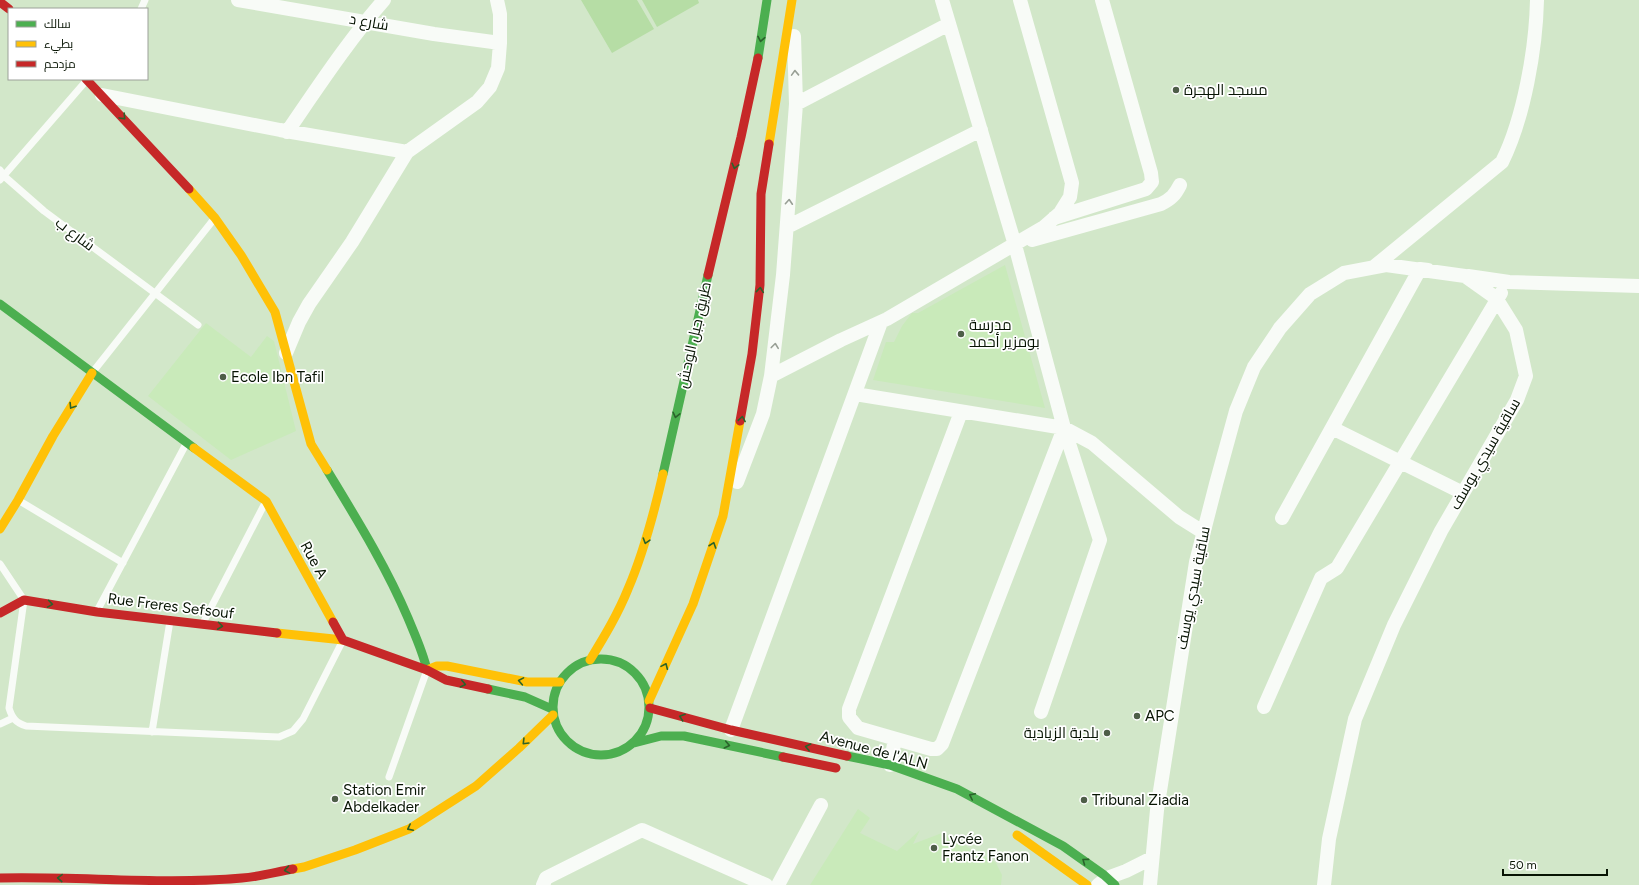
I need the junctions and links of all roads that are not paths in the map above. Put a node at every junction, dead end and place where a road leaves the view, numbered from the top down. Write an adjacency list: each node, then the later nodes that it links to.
1 (238, 0): 12 (street, شارع د)
2 (384, 0): 12 (street)
3 (497, 0): 14 (street)
4 (767, 0): 61 (main road, طريق جبل الوحش, one-way to 61)
5 (793, 0): 18 (street, one-way to 5); 49 (main road, one-way to 5)
6 (942, 0): 13 (street)
7 (1020, 0): 25 (street)
8 (1102, 0): 25 (street)
9 (1537, 0): 28 (street)
10 (0, 2): 11 (main road)
11 (8, 8)
12 (366, 22): 14 (street, شارع د); 20 (street)
13 (949, 24): 18 (street); 19 (street)
14 (500, 43): 21 (street)
15 (86, 80): 22 (lane)
16 (88, 80): 17 (main road)
17 (102, 95): 20 (street); 24 (main road, one-way to 24)
18 (796, 104): 26 (street, one-way to 18)
19 (981, 130): 26 (street); 27 (street)
20 (287, 132): 21 (street)
21 (407, 152): 37 (street)
22 (1, 176): 32 (lane, شارع ب)
23 (1180, 185): 27 (street)
24 (215, 218): 32 (lane); 37 (main road)
25 (1054, 218): 27 (street)
26 (787, 228): 39 (street, one-way to 26)
27 (1015, 245): 35 (street); 42 (street)
28 (1375, 266): 29 (street, ساقية سيدي يوسف); 52 (street, ساقية سيدي يوسف)
29 (1424, 270): 30 (street); 33 (street, ساقية سيدي يوسف); 43 (street)
30 (1509, 282): 31 (street); 33 (street)
31 (1639, 286)
32 (154, 293): 36 (lane, شارع ب); 38 (lane)
33 (1496, 298): 45 (street); 46 (street, ساقية سيدي يوسف)
34 (0, 304): 38 (main road, Rue A)
35 (881, 322): 39 (street); 40 (street)
36 (198, 325)
37 (286, 353): 62 (main road)
38 (92, 373): 44 (main road, Rue A); 47 (main road, one-way to 47)
39 (771, 376): 49 (street)
40 (855, 394): 41 (street); 70 (street)
41 (961, 412): 42 (street); 72 (street)
42 (1064, 428): 52 (street); 67 (street); 72 (street)
43 (1332, 428): 45 (street); 50 (street)
44 (186, 442): 48 (main road, Rue A); 53 (lane)
45 (1400, 461): 46 (street); 65 (street)
46 (1463, 493): 87 (street, ساقية سيدي يوسف)
47 (18, 500): 51 (main road); 53 (lane)
48 (266, 501): 59 (lane); 60 (main road, Rue A)
49 (723, 516): 64 (main road, one-way to 49)
50 (1282, 518)
51 (0, 529)
52 (1204, 532): 79 (street, ساقية سيدي يوسف)
53 (123, 563): 56 (lane)
54 (0, 564): 55 (lane)
55 (24, 600): 56 (main road, Rue Freres Sefsouf, one-way to 56); 57 (main road); 68 (lane)
56 (97, 612): 58 (main road, Rue Freres Sefsouf)
57 (0, 613)
58 (170, 620): 59 (main road, Rue Freres Sefsouf); 71 (lane)
59 (202, 624): 60 (main road, Rue Freres Sefsouf, one-way to 60)
60 (343, 640): 62 (main road); 71 (lane)
61 (590, 660): 63 (main road); 64 (main road)
62 (427, 670): 63 (main road, one-way to 62); 66 (main road, one-way to 66); 76 (lane)
63 (560, 682): 66 (main road)
64 (649, 705): 70 (main road, Avenue de l'ALN, one-way to 64); 73 (main road)
65 (1264, 707)
66 (553, 712): 73 (main road); 80 (main road, one-way to 80)
67 (1041, 712)
68 (13, 718): 69 (lane); 71 (lane)
69 (0, 724)
70 (731, 730): 74 (main road, Avenue de l'ALN, one-way to 70)
71 (152, 732)
72 (895, 739): 74 (street)
73 (634, 743): 75 (main road, one-way to 75)
74 (890, 765): 81 (main road, Avenue de l'ALN, one-way to 74)
75 (846, 770)
76 (389, 777)
77 (821, 805): 84 (street)
78 (1011, 831): 85 (main road)
79 (1152, 858): 81 (street); 86 (street, ساقية سيدي يوسف)
80 (0, 878)
81 (1107, 883)
82 (543, 885): 83 (street)
83 (766, 885)
84 (778, 885)
85 (1087, 885)
86 (1150, 885)
87 (1324, 885)

